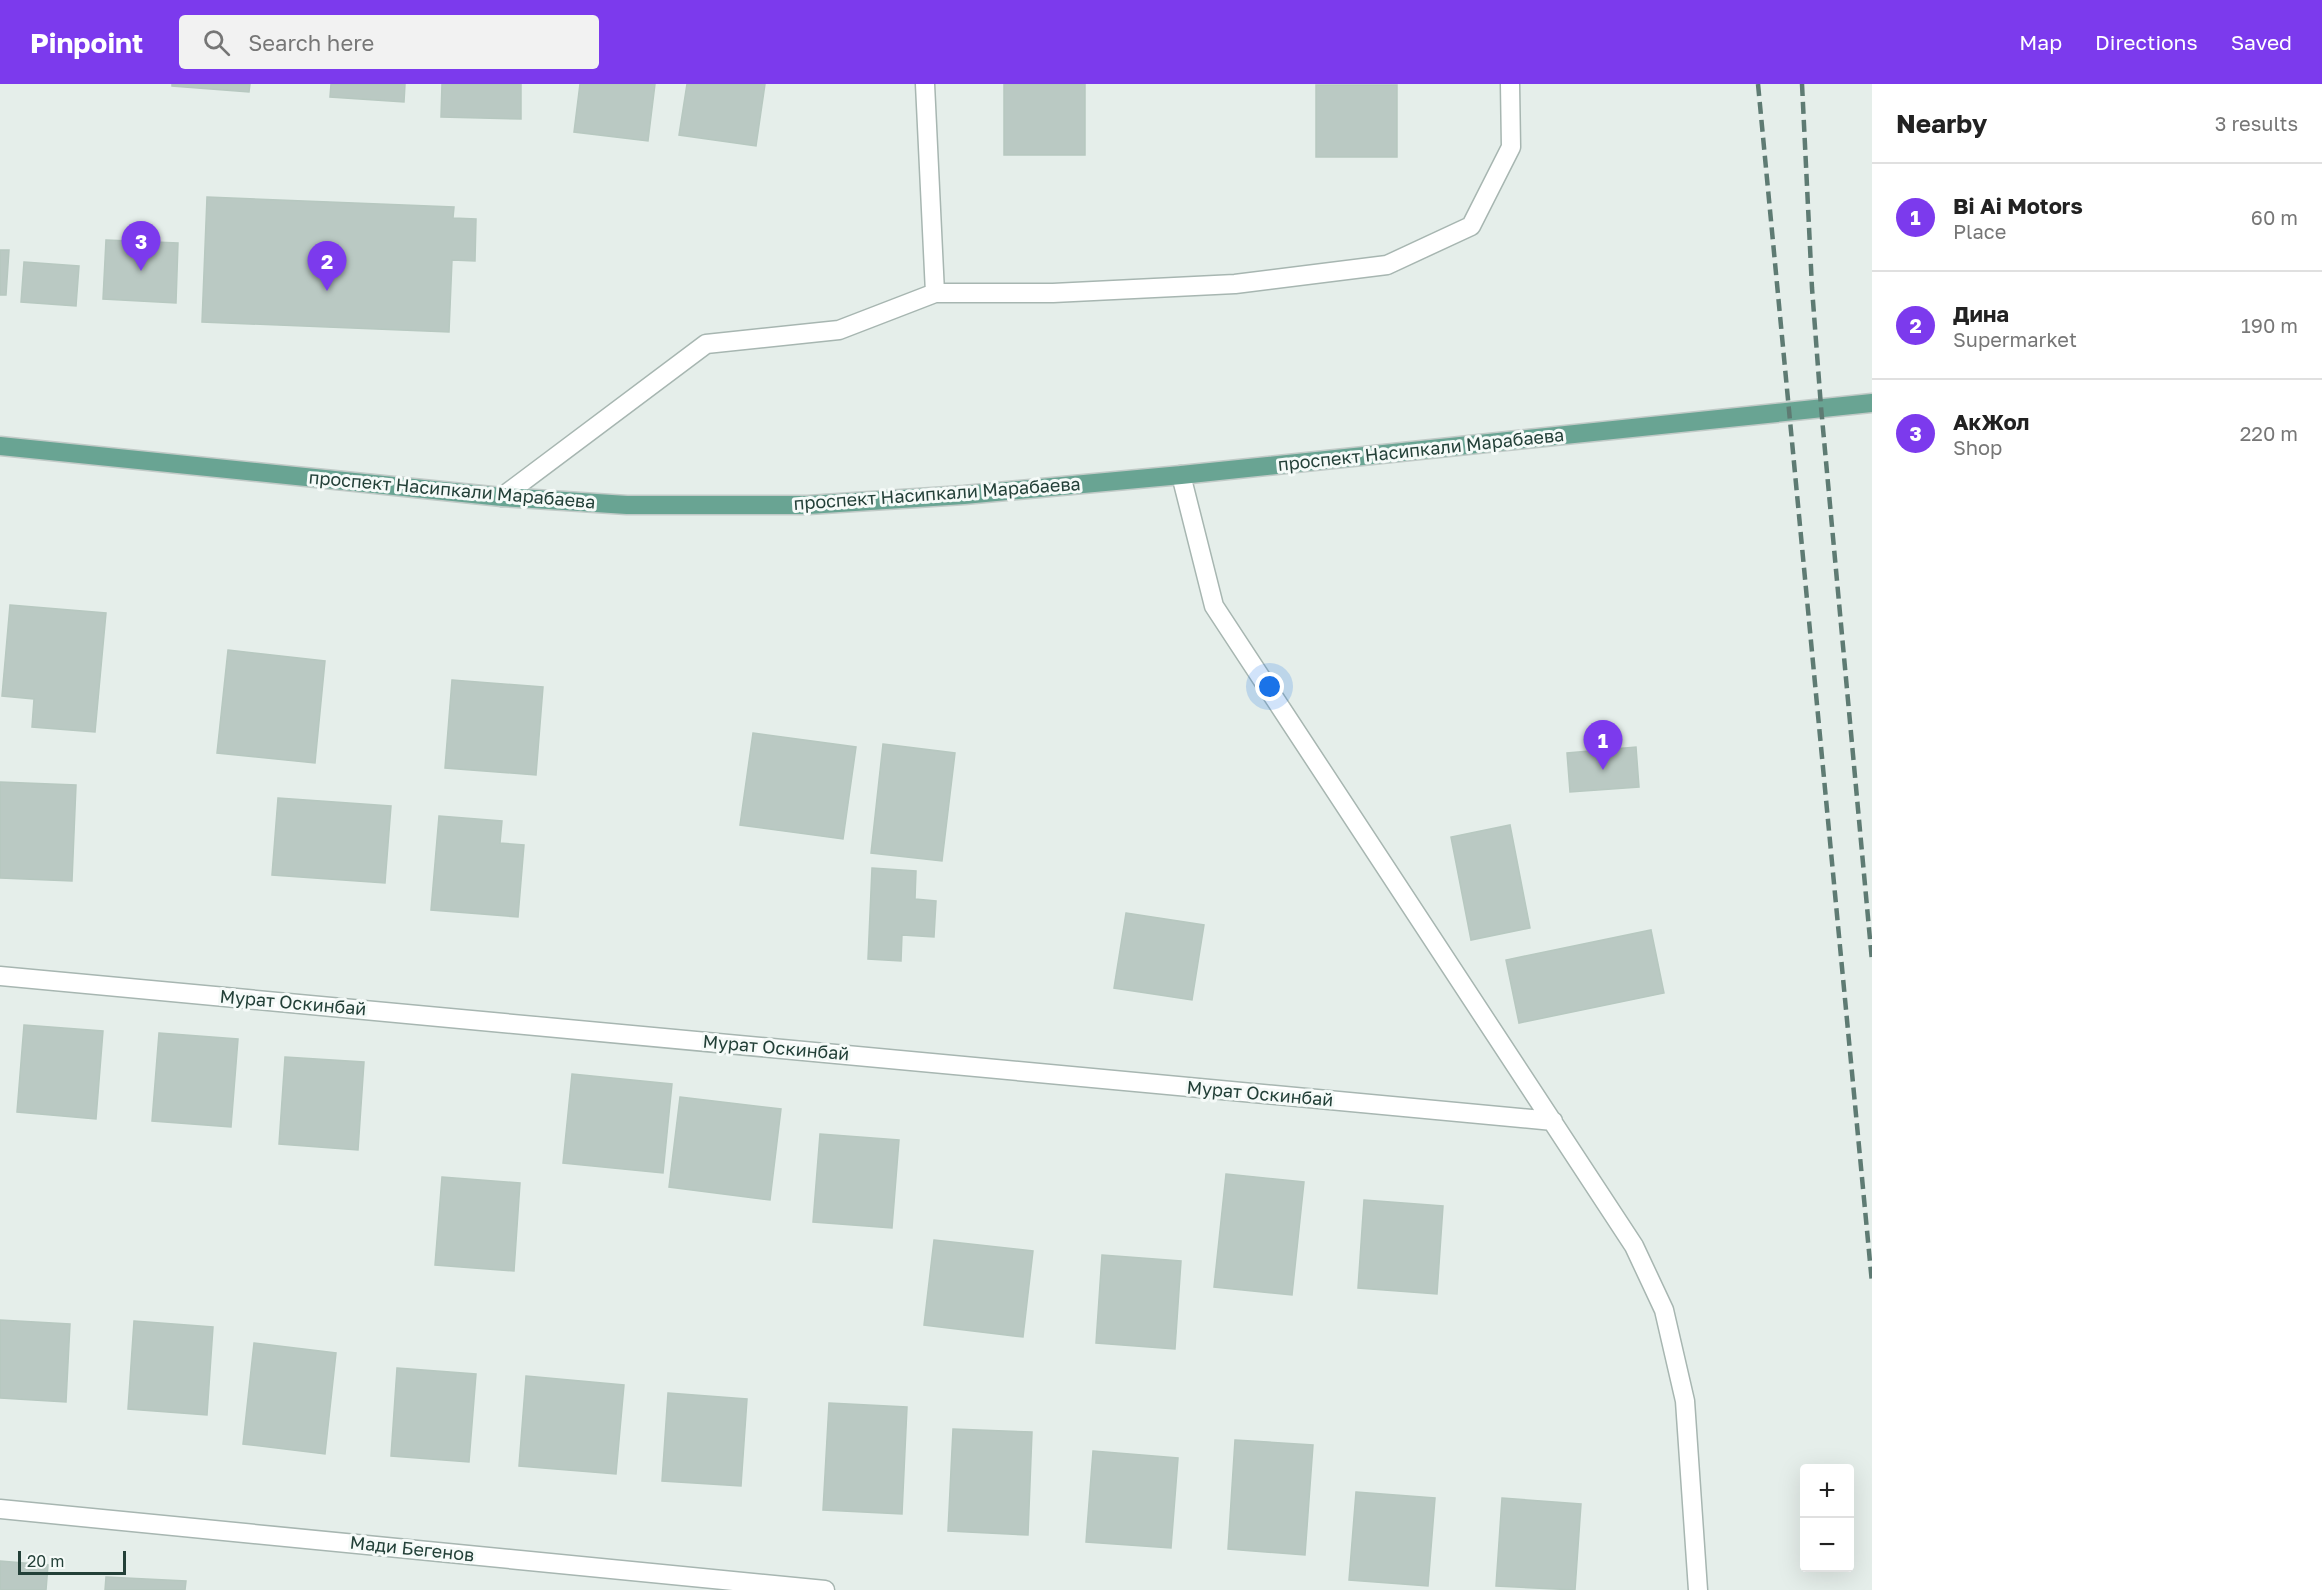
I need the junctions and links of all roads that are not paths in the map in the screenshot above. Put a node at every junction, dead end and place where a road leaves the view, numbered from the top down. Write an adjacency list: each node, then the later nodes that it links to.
1 (925, 84): 3 (street)
2 (1510, 84): 3 (street)
3 (935, 293): 7 (street)
4 (1872, 403): 6 (main road, проспект Насипкали Марабаева)
5 (0, 446): 7 (main road, проспект Насипкали Марабаева)
6 (1182, 475): 7 (main road, проспект Насипкали Марабаева); 9 (street)
7 (502, 497)
8 (0, 976): 9 (street, Мурат Оскинбай)
9 (1553, 1121): 12 (street)
10 (0, 1509): 11 (street, Мади Бегенов)
11 (825, 1590)
12 (1698, 1590)

